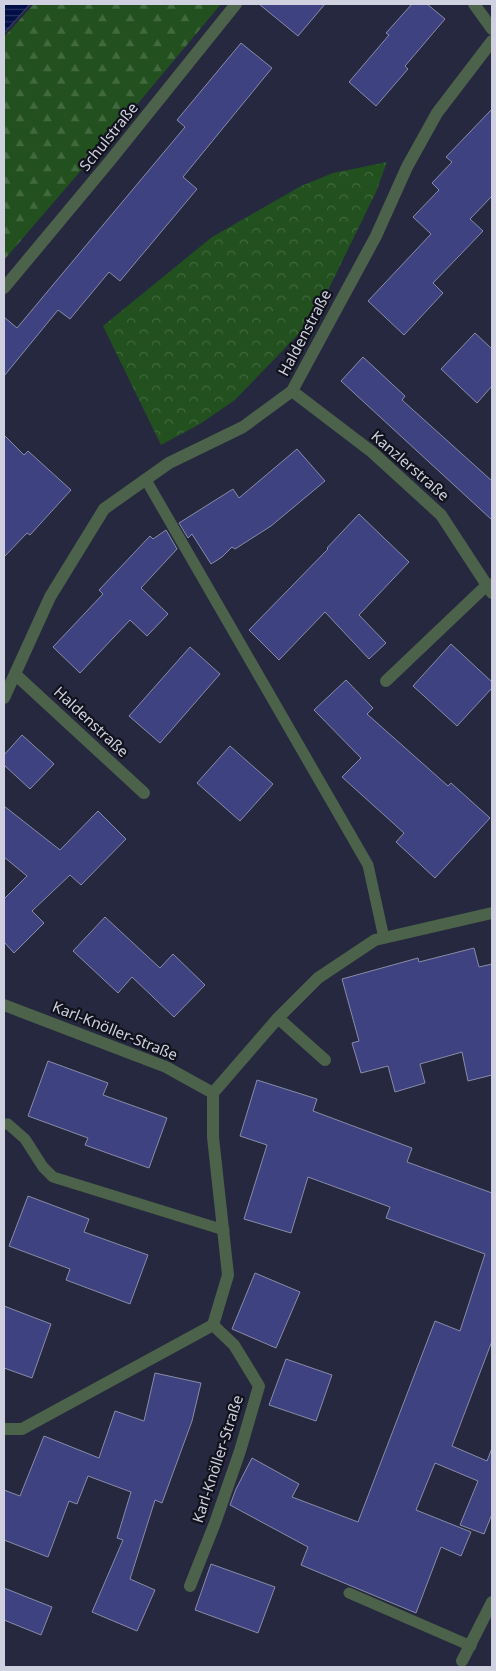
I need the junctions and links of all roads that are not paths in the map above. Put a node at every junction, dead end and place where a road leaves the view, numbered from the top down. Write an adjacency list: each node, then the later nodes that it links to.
1 (236, 4): 5 (street, Schulstraße)
2 (474, 4): 3 (street)
3 (492, 29)
4 (492, 40): 6 (street, Haldenstraße)
5 (4, 288)
6 (292, 391): 7 (street, Haldenstraße); 8 (street, Kanzlerstraße)
7 (146, 480): 9 (street, Haldenstraße); 14 (lane)
8 (490, 588): 10 (street, Kanzlerstraße)
9 (16, 675): 11 (street, Haldenstraße); 12 (street, Haldenstraße)
10 (386, 681)
11 (4, 698)
12 (144, 793)
13 (492, 913): 14 (street)
14 (384, 938): 16 (street)
15 (4, 1005): 18 (street, Karl-Knöller-Straße)
16 (278, 1018): 17 (street); 18 (street)
17 (325, 1060)
18 (213, 1093): 20 (street)
19 (4, 1124): 20 (lane)
20 (224, 1230): 21 (street)
21 (213, 1325): 22 (street); 23 (street, Karl-Knöller-Straße)
22 (4, 1429)
23 (190, 1586)
24 (349, 1593): 26 (lane)
25 (492, 1602): 26 (street)
26 (471, 1646): 27 (street)
27 (462, 1661)

